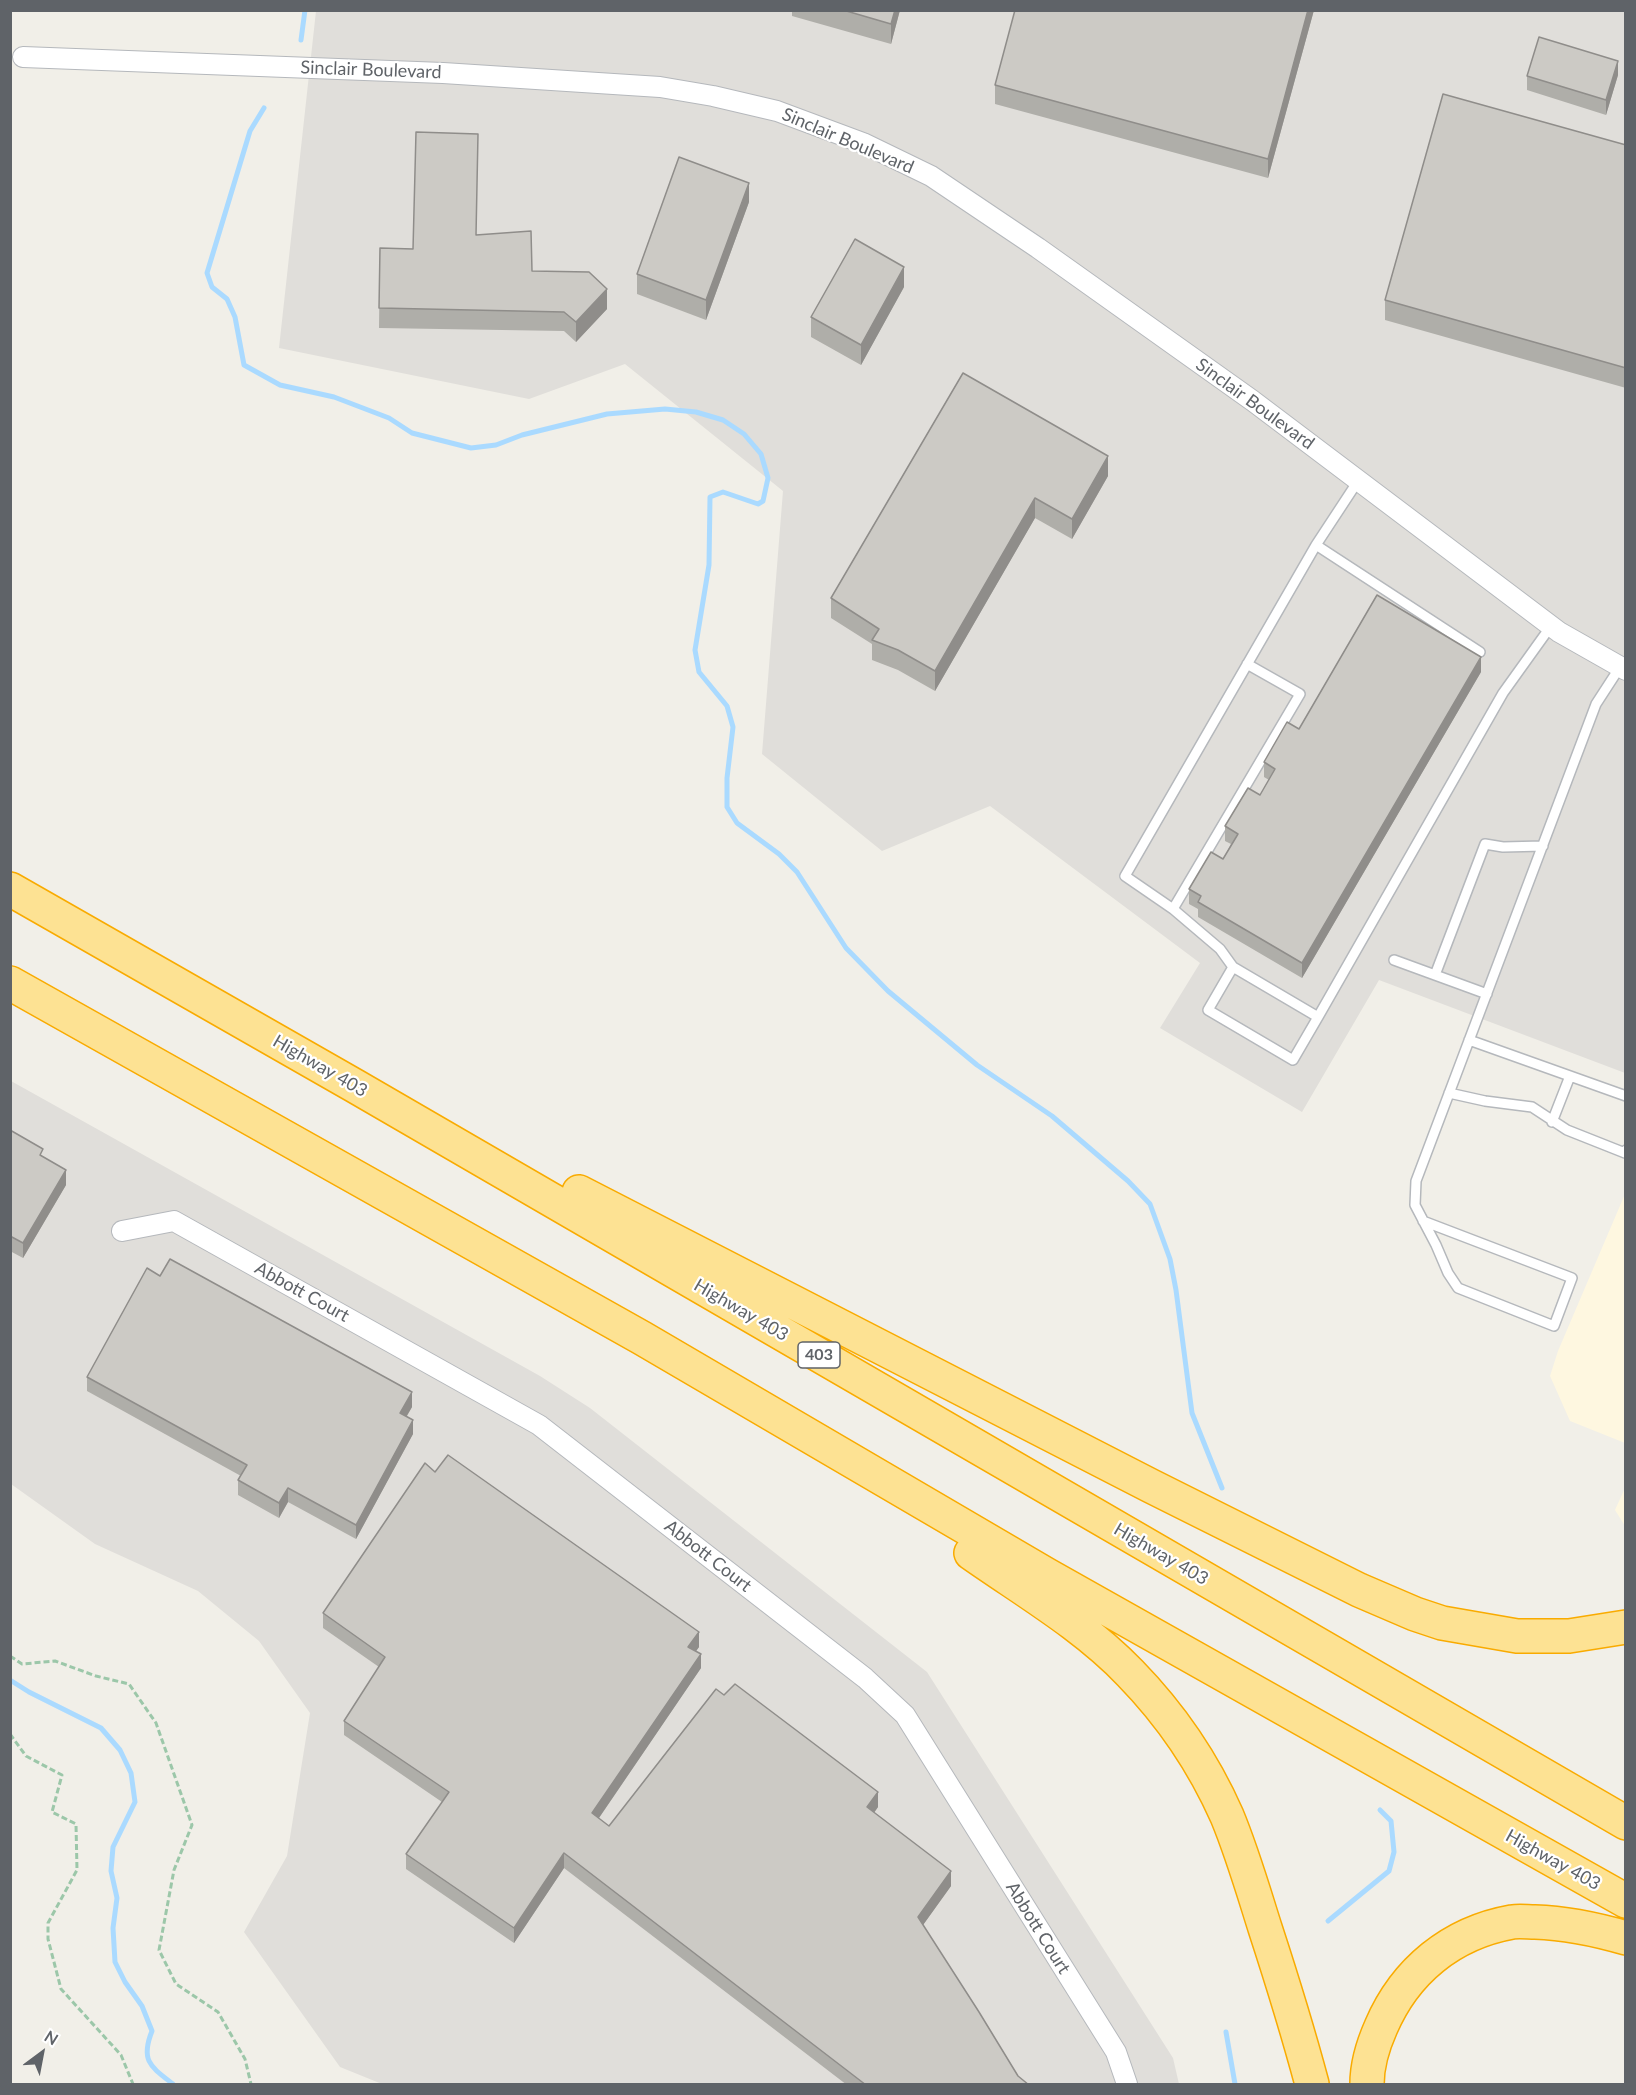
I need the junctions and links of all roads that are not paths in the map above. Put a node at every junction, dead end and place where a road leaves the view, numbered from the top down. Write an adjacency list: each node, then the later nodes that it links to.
1 (23, 57): 2 (street, Sinclair Boulevard)
2 (1358, 481): 3 (lane); 4 (street, Sinclair Boulevard)
3 (1316, 545): 5 (lane); 6 (lane)
4 (1551, 626): 7 (street, Sinclair Boulevard); 16 (lane)
5 (1480, 652)
6 (1247, 664): 10 (lane); 10 (lane)
7 (1623, 668): 8 (lane)
8 (1543, 846): 13 (lane); 15 (lane)
9 (10, 889): 19 (highway, Highway 403 / 403)
10 (1173, 909): 12 (lane)
11 (1394, 960): 13 (lane)
12 (1233, 967): 16 (lane); 16 (lane)
13 (1435, 975): 15 (lane)
14 (10, 983): 26 (highway, Highway 403)
15 (1487, 994): 17 (lane)
16 (1318, 1017)
17 (1469, 1040): 18 (lane); 20 (lane)
18 (1570, 1076): 21 (lane); 22 (lane)
19 (355, 1086): 27 (highway); 28 (highway, Highway 403 / 403)
20 (1449, 1093): 22 (lane); 24 (lane)
21 (1626, 1096)
22 (1552, 1122): 23 (lane)
23 (1626, 1150)
24 (1424, 1221): 24 (lane)
25 (122, 1231): 31 (street, Abbott Court)
26 (642, 1338): 29 (highway, Highway 403); 32 (highway)
27 (1626, 1627)
28 (1618, 1816)
29 (1626, 1901)
30 (1626, 1938): 33 (highway)
31 (1127, 2085)
32 (1312, 2085)
33 (1367, 2085)

